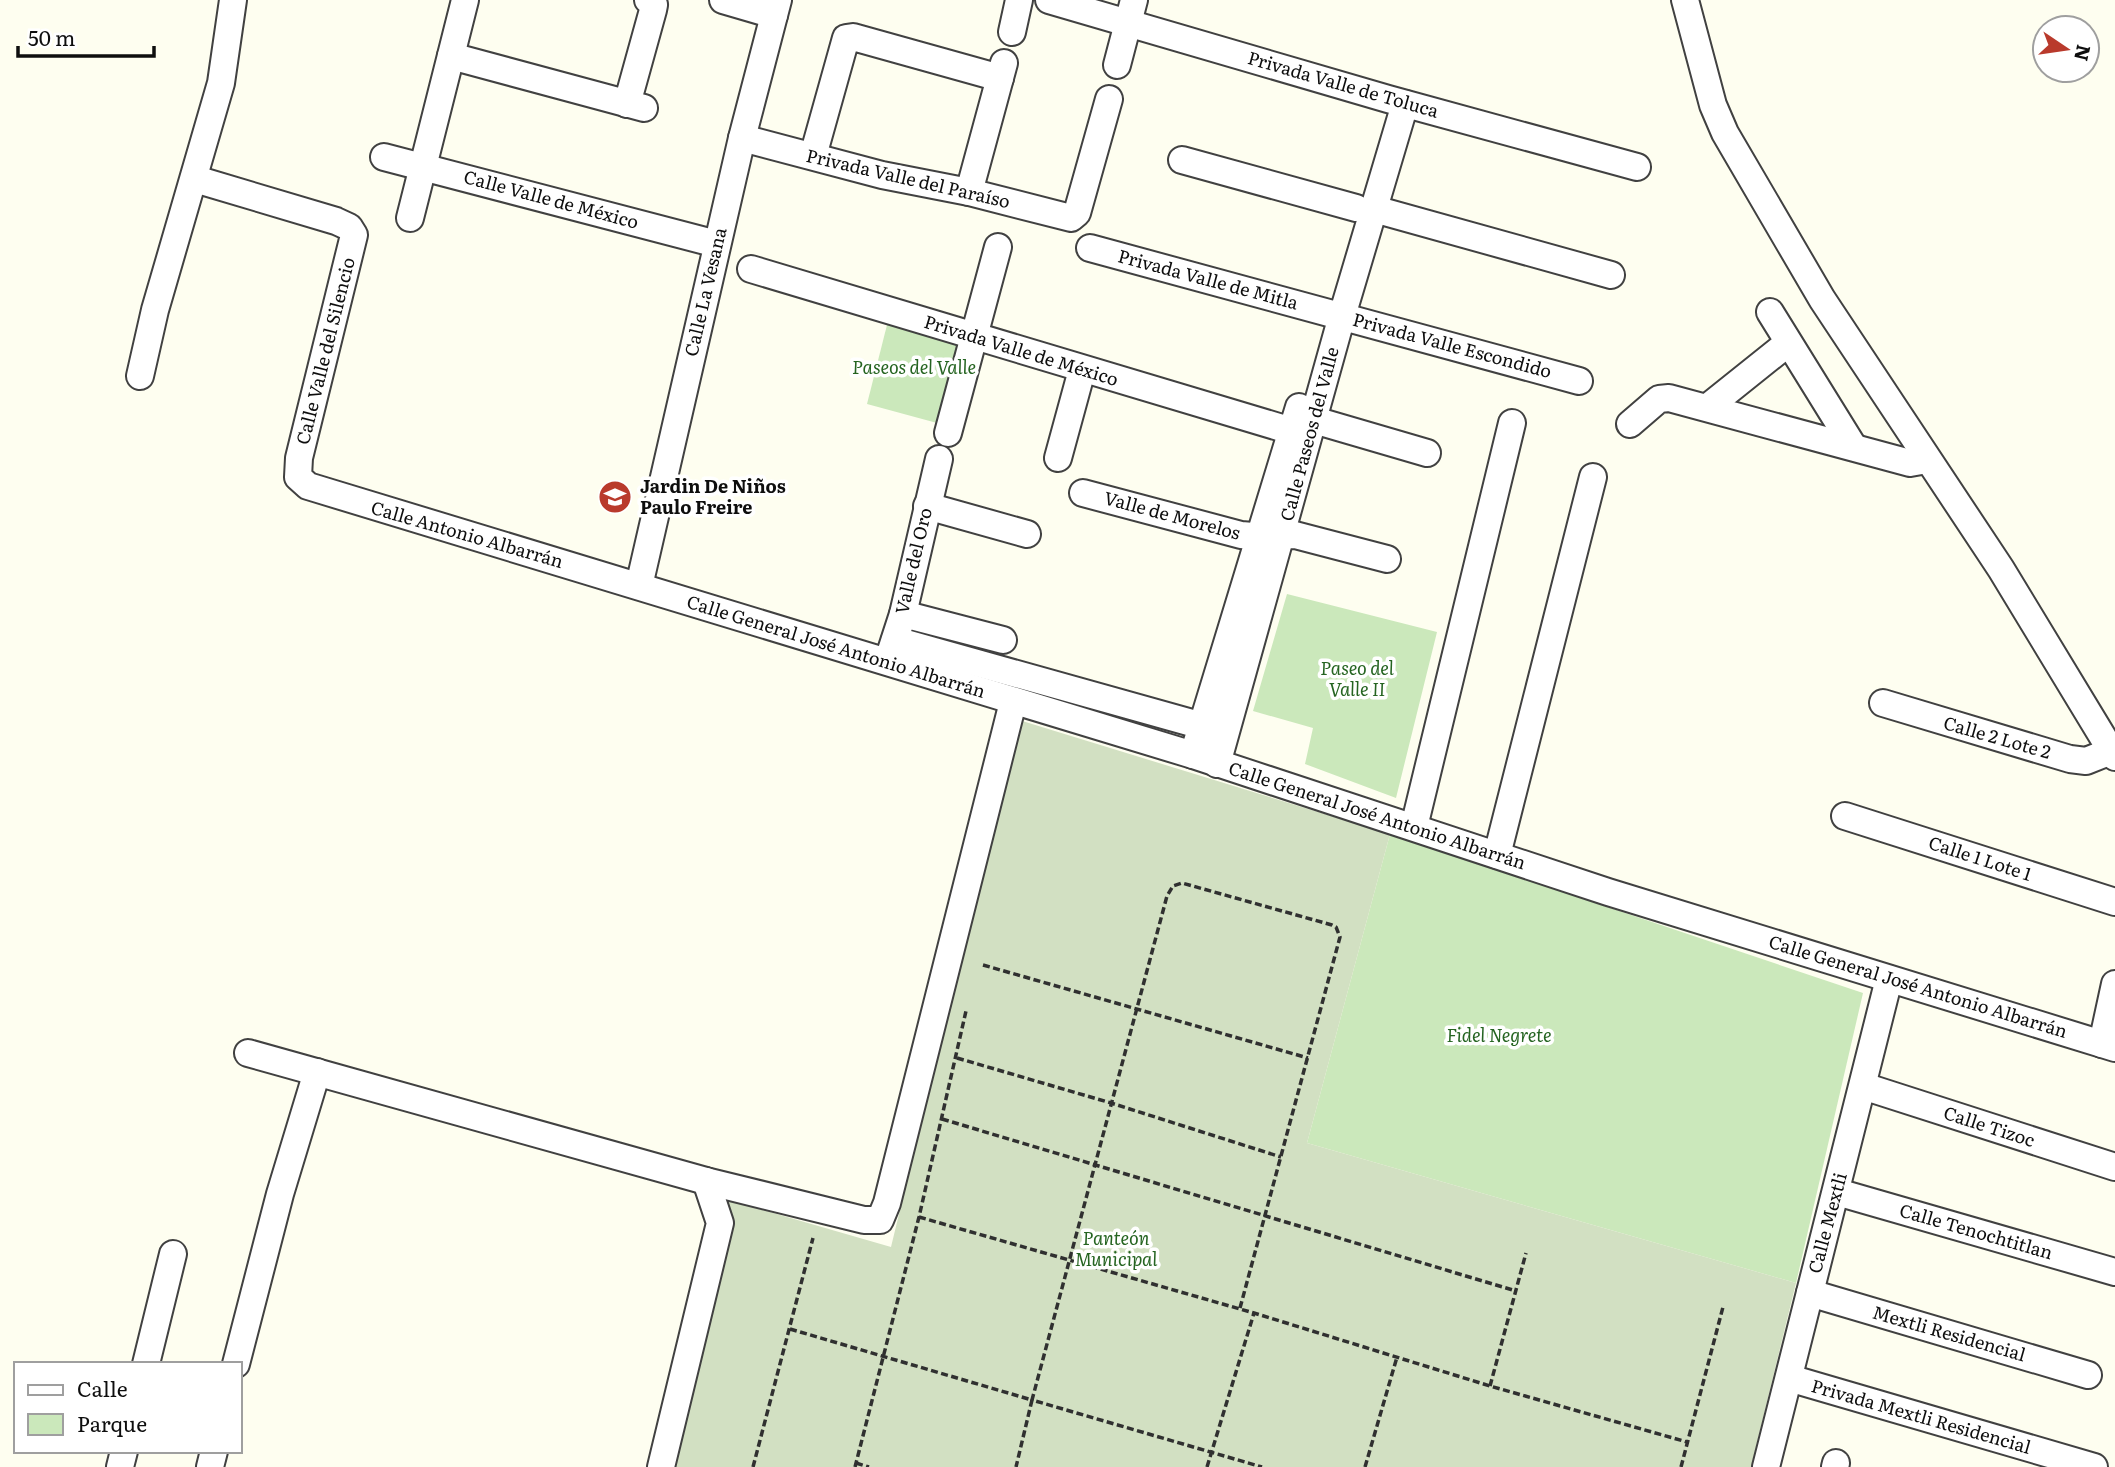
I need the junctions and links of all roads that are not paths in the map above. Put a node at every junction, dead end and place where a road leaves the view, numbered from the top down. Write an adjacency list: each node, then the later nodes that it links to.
1 (233, 0): 21 (street)
2 (465, 0): 11 (street)
3 (723, 0): 8 (street)
4 (1019, 0): 10 (street)
5 (1049, 0): 9 (street, Privada Valle de Toluca)
6 (1685, 0): 46 (street)
7 (650, 1): 11 (street)
8 (776, 7): 15 (street, Calle La Vesana)
9 (1131, 12): 12 (street); 14 (street, Privada Valle de Toluca)
10 (1012, 32)
11 (451, 57): 19 (street)
12 (1117, 65)
13 (1109, 99): 22 (street, Privada Valle del Paraíso)
14 (1396, 101): 20 (street, Privada Valle de Toluca); 23 (street, Calle Paseos del Valle)
15 (742, 138): 16 (street, Privada Valle del Paraíso); 25 (street, Calle La Vesana)
16 (813, 156): 22 (street, Privada Valle del Paraíso); 22 (street)
17 (384, 157): 19 (street, Calle Valle de México)
18 (1182, 160): 23 (street)
19 (423, 167): 24 (street); 25 (street, Calle Valle de México)
20 (1637, 167)
21 (194, 179): 35 (street); 47 (street, Calle Valle del Silencio)
22 (969, 192)
23 (1365, 208): 29 (street); 31 (street, Calle Paseos del Valle)
24 (410, 218)
25 (717, 244): 54 (street, Calle La Vesana)
26 (998, 247): 32 (street)
27 (1090, 248): 31 (street, Privada Valle de Mitla)
28 (751, 269): 32 (street, Privada Valle de México)
29 (1611, 275)
30 (1770, 312): 33 (street)
31 (1334, 314): 36 (street, Privada Valle Escondido); 40 (street, Calle Paseos del Valle)
32 (973, 336): 34 (street, Privada Valle de México); 41 (street)
33 (1788, 343): 37 (street); 42 (street)
34 (1082, 370): 40 (street, Privada Valle de México); 44 (street)
35 (140, 376)
36 (1578, 381)
37 (1708, 407): 39 (street); 42 (street)
38 (1512, 423): 64 (street)
39 (1630, 424)
40 (1303, 425): 43 (street, Privada Valle de México); 52 (street, Calle Paseos del Valle)
41 (948, 433)
42 (1853, 446): 46 (street)
43 (1427, 453)
44 (1058, 458)
45 (939, 459): 50 (street, Valle del Oro)
46 (1927, 460): 61 (street)
47 (298, 477): 54 (street, Calle Antonio Albarrán)
48 (1592, 477): 65 (street)
49 (1083, 493): 52 (street, Valle de Morelos)
50 (927, 506): 51 (street); 55 (street, Valle del Oro)
51 (1027, 534)
52 (1272, 536): 53 (street, Valle de Morelos); 60 (street, Calle Paseos del Valle)
53 (1387, 559)
54 (639, 586): 57 (street, Calle General José Antonio Albarrán)
55 (902, 614): 56 (street); 57 (street, Valle del Oro)
56 (1003, 640)
57 (891, 651): 58 (street, Calle General José Antonio Albarrán); 60 (street)
58 (1013, 702): 62 (street, Calle General José Antonio Albarrán); 74 (street)
59 (1883, 704): 61 (street, Calle 2 Lote 2)
60 (1214, 729): 62 (street, Calle Paseos del Valle)
61 (2113, 754)
62 (1205, 760): 64 (street, Calle General José Antonio Albarrán)
63 (1845, 816): 66 (street, Calle 1 Lote 1)
64 (1414, 827): 65 (street, Calle General José Antonio Albarrán)
65 (1497, 855): 67 (street, Calle General José Antonio Albarrán)
66 (2115, 902)
67 (1889, 979): 69 (street, Calle General José Antonio Albarrán); 72 (street, Calle Mextli)
68 (2115, 984): 69 (street)
69 (2109, 1046)
70 (248, 1053): 71 (street)
71 (317, 1072): 74 (street); 80 (street)
72 (1863, 1086): 73 (street, Calle Tizoc); 75 (street, Calle Mextli)
73 (2115, 1167)
74 (706, 1181): 83 (street)
75 (1837, 1192): 77 (street, Calle Tenochtitlan); 78 (street, Calle Mextli)
76 (173, 1254): 79 (street)
77 (2115, 1272)
78 (1810, 1293): 81 (street, Mextli Residencial); 82 (street, Calle Mextli)
79 (146, 1362)
80 (237, 1362)
81 (2088, 1376)
82 (1788, 1378): 84 (street, Calle Mextli); 85 (street, Privada Mextli Residencial)
83 (661, 1467)
84 (1766, 1467)
85 (2094, 1467)

